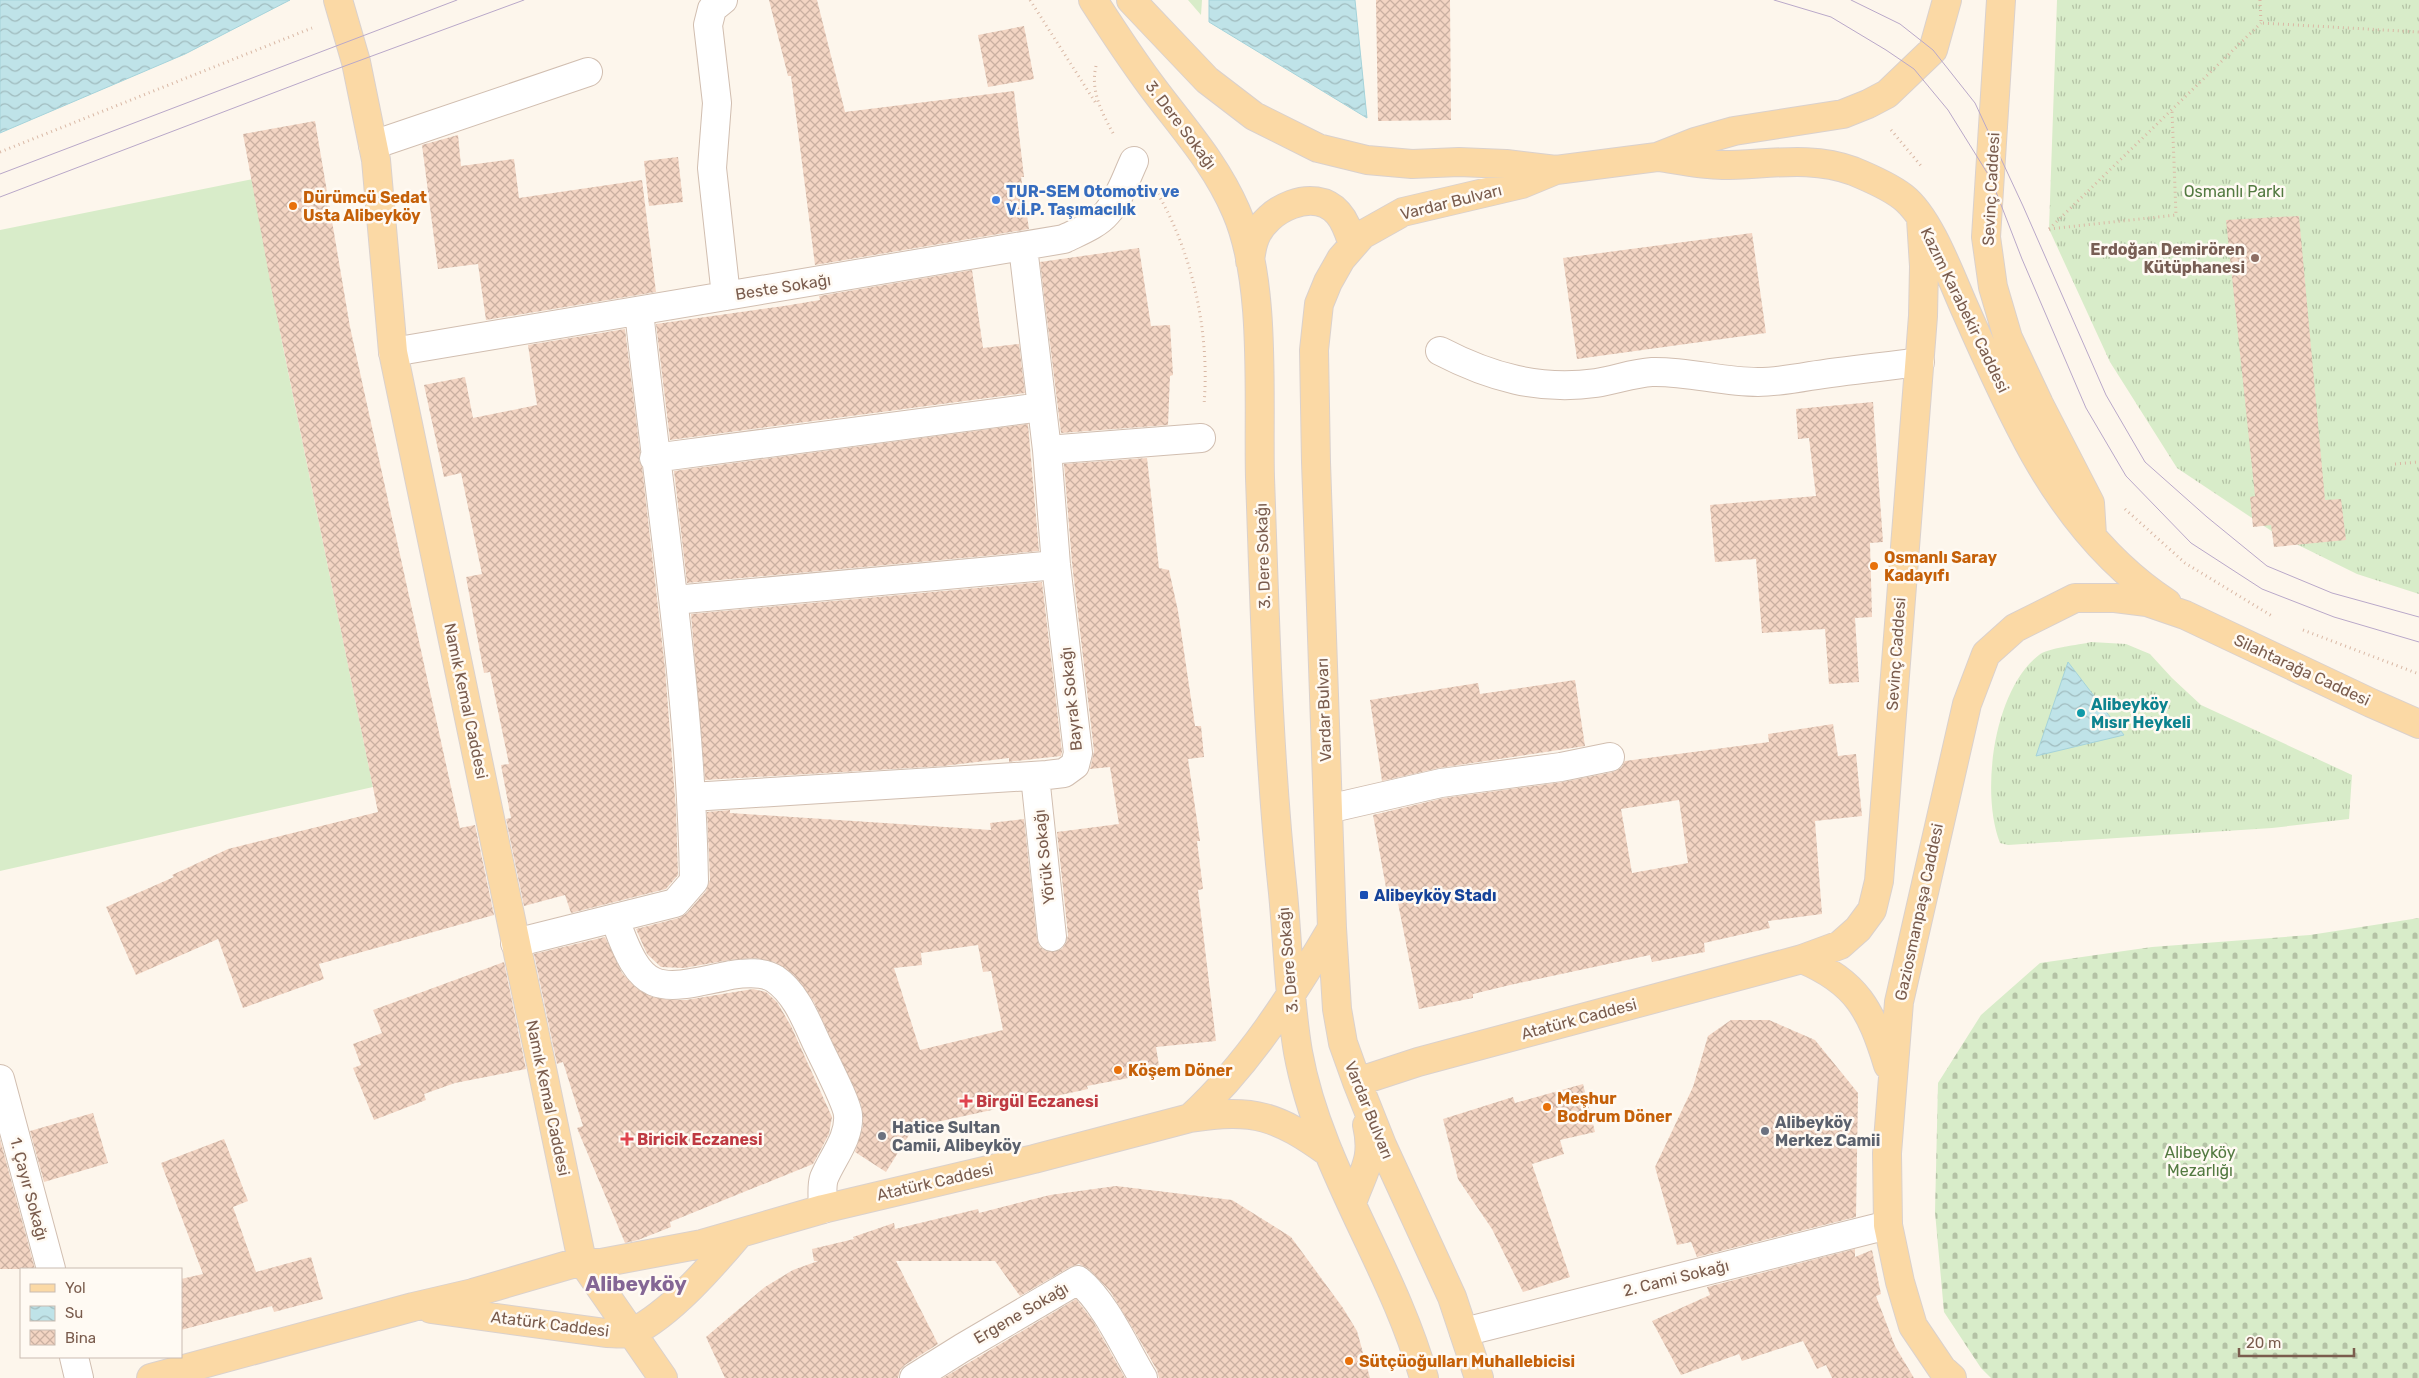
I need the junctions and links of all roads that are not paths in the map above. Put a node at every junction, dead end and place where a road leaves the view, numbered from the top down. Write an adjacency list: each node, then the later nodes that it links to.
1 (338, 0): 8 (main road, Namık Kemal Caddesi)
2 (723, 0): 16 (street)
3 (1092, 0): 15 (main road, 3. Dere Sokağı)
4 (1131, 0): 11 (main road)
5 (1947, 0): 9 (main road)
6 (2001, 0): 25 (main road, Sevinç Caddesi)
7 (588, 72): 8 (street)
8 (373, 144): 19 (main road, Namık Kemal Caddesi)
9 (1657, 157): 11 (main road); 12 (main road, Kazım Karabekir Caddesi)
10 (1134, 161): 14 (street, Beste Sokağı)
11 (1556, 170): 13 (main road, Vardar Bulvarı)
12 (1921, 219): 20 (main road, Sevinç Caddesi); 25 (main road, Kazım Karabekir Caddesi)
13 (1352, 245): 15 (main road); 33 (main road, Vardar Bulvarı)
14 (1023, 247): 16 (street, Beste Sokağı); 21 (street, Bayrak Sokağı)
15 (1250, 261): 39 (main road, 3. Dere Sokağı)
16 (726, 296): 17 (street, Beste Sokağı)
17 (639, 311): 19 (street, Beste Sokağı); 24 (street)
18 (1440, 351): 20 (street)
19 (393, 352): 37 (main road, Namık Kemal Caddesi)
20 (1920, 362): 38 (main road, Sevinç Caddesi)
21 (1041, 407): 23 (street, Bayrak Sokağı); 24 (street)
22 (1201, 438): 23 (street)
23 (1047, 450): 26 (street, Bayrak Sokağı)
24 (654, 458): 27 (street)
25 (2092, 535): 28 (main road, Kazım Karabekir Caddesi)
26 (1056, 565): 27 (street); 31 (street, Bayrak Sokağı)
27 (674, 600): 32 (street)
28 (2185, 615): 29 (main road, Silahtarağa Caddesi); 40 (main road, Gaziosmanpaşa Caddesi)
29 (2419, 724)
30 (1610, 757): 33 (street)
31 (1035, 776): 32 (street, Bayrak Sokağı); 36 (street, Yörük Sokağı)
32 (691, 797): 34 (street)
33 (1328, 809): 35 (main road, Vardar Bulvarı)
34 (615, 919): 37 (street); 46 (street)
35 (1332, 928): 39 (main road); 42 (main road, Vardar Bulvarı)
36 (1052, 938)
37 (516, 943): 49 (main road, Namık Kemal Caddesi)
38 (1802, 959): 40 (main road); 42 (main road, Atatürk Caddesi)
39 (1290, 995): 43 (main road); 44 (main road, 3. Dere Sokağı)
40 (1892, 1078): 47 (main road, Gaziosmanpaşa Caddesi)
41 (0, 1079): 50 (street, 1. Çayır Sokağı)
42 (1357, 1082): 45 (main road); 52 (main road, Vardar Bulvarı)
43 (1190, 1118): 44 (main road, Atatürk Caddesi); 46 (main road, Atatürk Caddesi)
44 (1329, 1153): 45 (main road)
45 (1352, 1203): 60 (main road)
46 (822, 1209): 48 (main road, Atatürk Caddesi)
47 (1888, 1225): 52 (street, 2. Cami Sokağı); 62 (main road, Gaziosmanpaşa Caddesi)
48 (739, 1234): 49 (main road, Atatürk Caddesi); 53 (main road, Atatürk Caddesi)
49 (582, 1261): 51 (main road, Atatürk Caddesi); 53 (main road, Namık Kemal Caddesi)
50 (50, 1268)
51 (413, 1307): 53 (main road, Atatürk Caddesi); 56 (main road, Atatürk Caddesi)
52 (1464, 1332): 61 (main road, Vardar Bulvarı)
53 (631, 1333): 57 (main road, Namık Kemal Caddesi)
54 (74, 1358): 55 (street)
55 (80, 1378)
56 (151, 1378)
57 (663, 1378)
58 (914, 1378): 59 (street, Ergene Sokağı)
59 (1143, 1378)
60 (1424, 1378)
61 (1479, 1378)
62 (1952, 1378)

